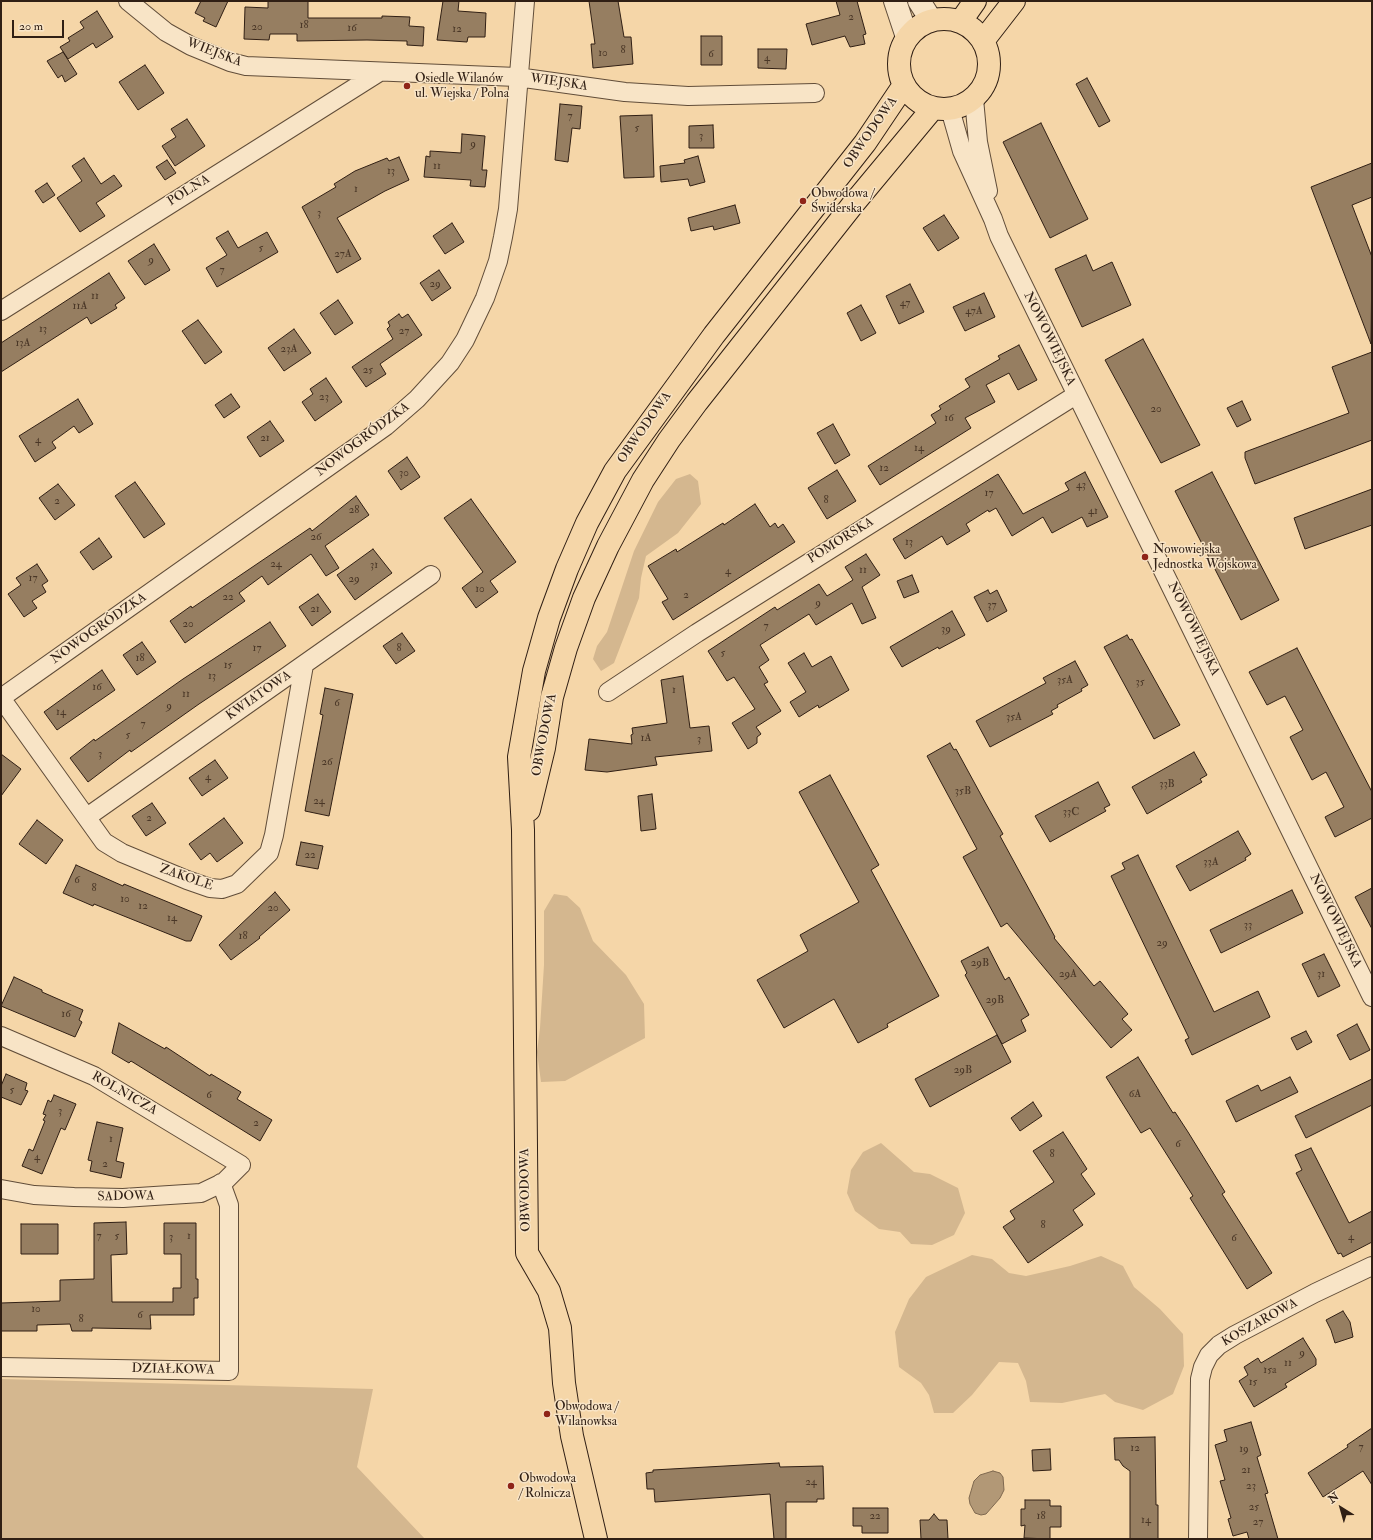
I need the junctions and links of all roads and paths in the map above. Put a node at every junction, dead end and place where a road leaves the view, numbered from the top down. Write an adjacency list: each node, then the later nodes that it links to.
1 (128, 1): 11 (street, WIEJSKA)
2 (525, 1): 12 (street, NOWOGRÓDZKA)
3 (895, 1): 9 (street)
4 (919, 1): 7 (street)
5 (975, 1): 8 (main road)
6 (1014, 1): 10 (main road)
7 (930, 20): 8 (main road); 9 (main road, OBWODOWA)
8 (961, 21): 10 (main road)
9 (907, 37): 13 (main road, OBWODOWA)
10 (984, 41): 15 (main road)
11 (378, 73): 12 (street, WIEJSKA); 18 (street, POLNA)
12 (517, 78): 14 (street, WIEJSKA); 23 (street, NOWOGRÓDZKA)
13 (904, 85): 16 (main road, OBWODOWA); 25 (main road, OBWODOWA)
14 (815, 93)
15 (974, 99): 16 (main road); 17 (street, NOWOWIEJSKA)
16 (941, 109): 17 (street, NOWOWIEJSKA); 25 (main road, OBWODOWA)
17 (993, 219): 19 (street, NOWOWIEJSKA)
18 (1, 310)
19 (1076, 395): 22 (street, POMORSKA); 26 (street, NOWOWIEJSKA)
20 (432, 575): 21 (street, KWIATOWA)
21 (304, 665): 24 (street, KWIATOWA); 24 (street, ZAKOLE)
22 (608, 692)
23 (1, 698): 24 (street, ZAKOLE)
24 (87, 817)
25 (523, 830): 33 (main road, OBWODOWA)
26 (1372, 996)
27 (1, 1036): 28 (street, ROLNICZA)
28 (241, 1165): 29 (street, SADOWA)
29 (221, 1183): 30 (street, SADOWA); 32 (street, DZIAŁKOWA)
30 (1, 1189)
31 (1372, 1266): 34 (street, KOSZAROWA)
32 (1, 1367)
33 (596, 1539)
34 (1198, 1539)

